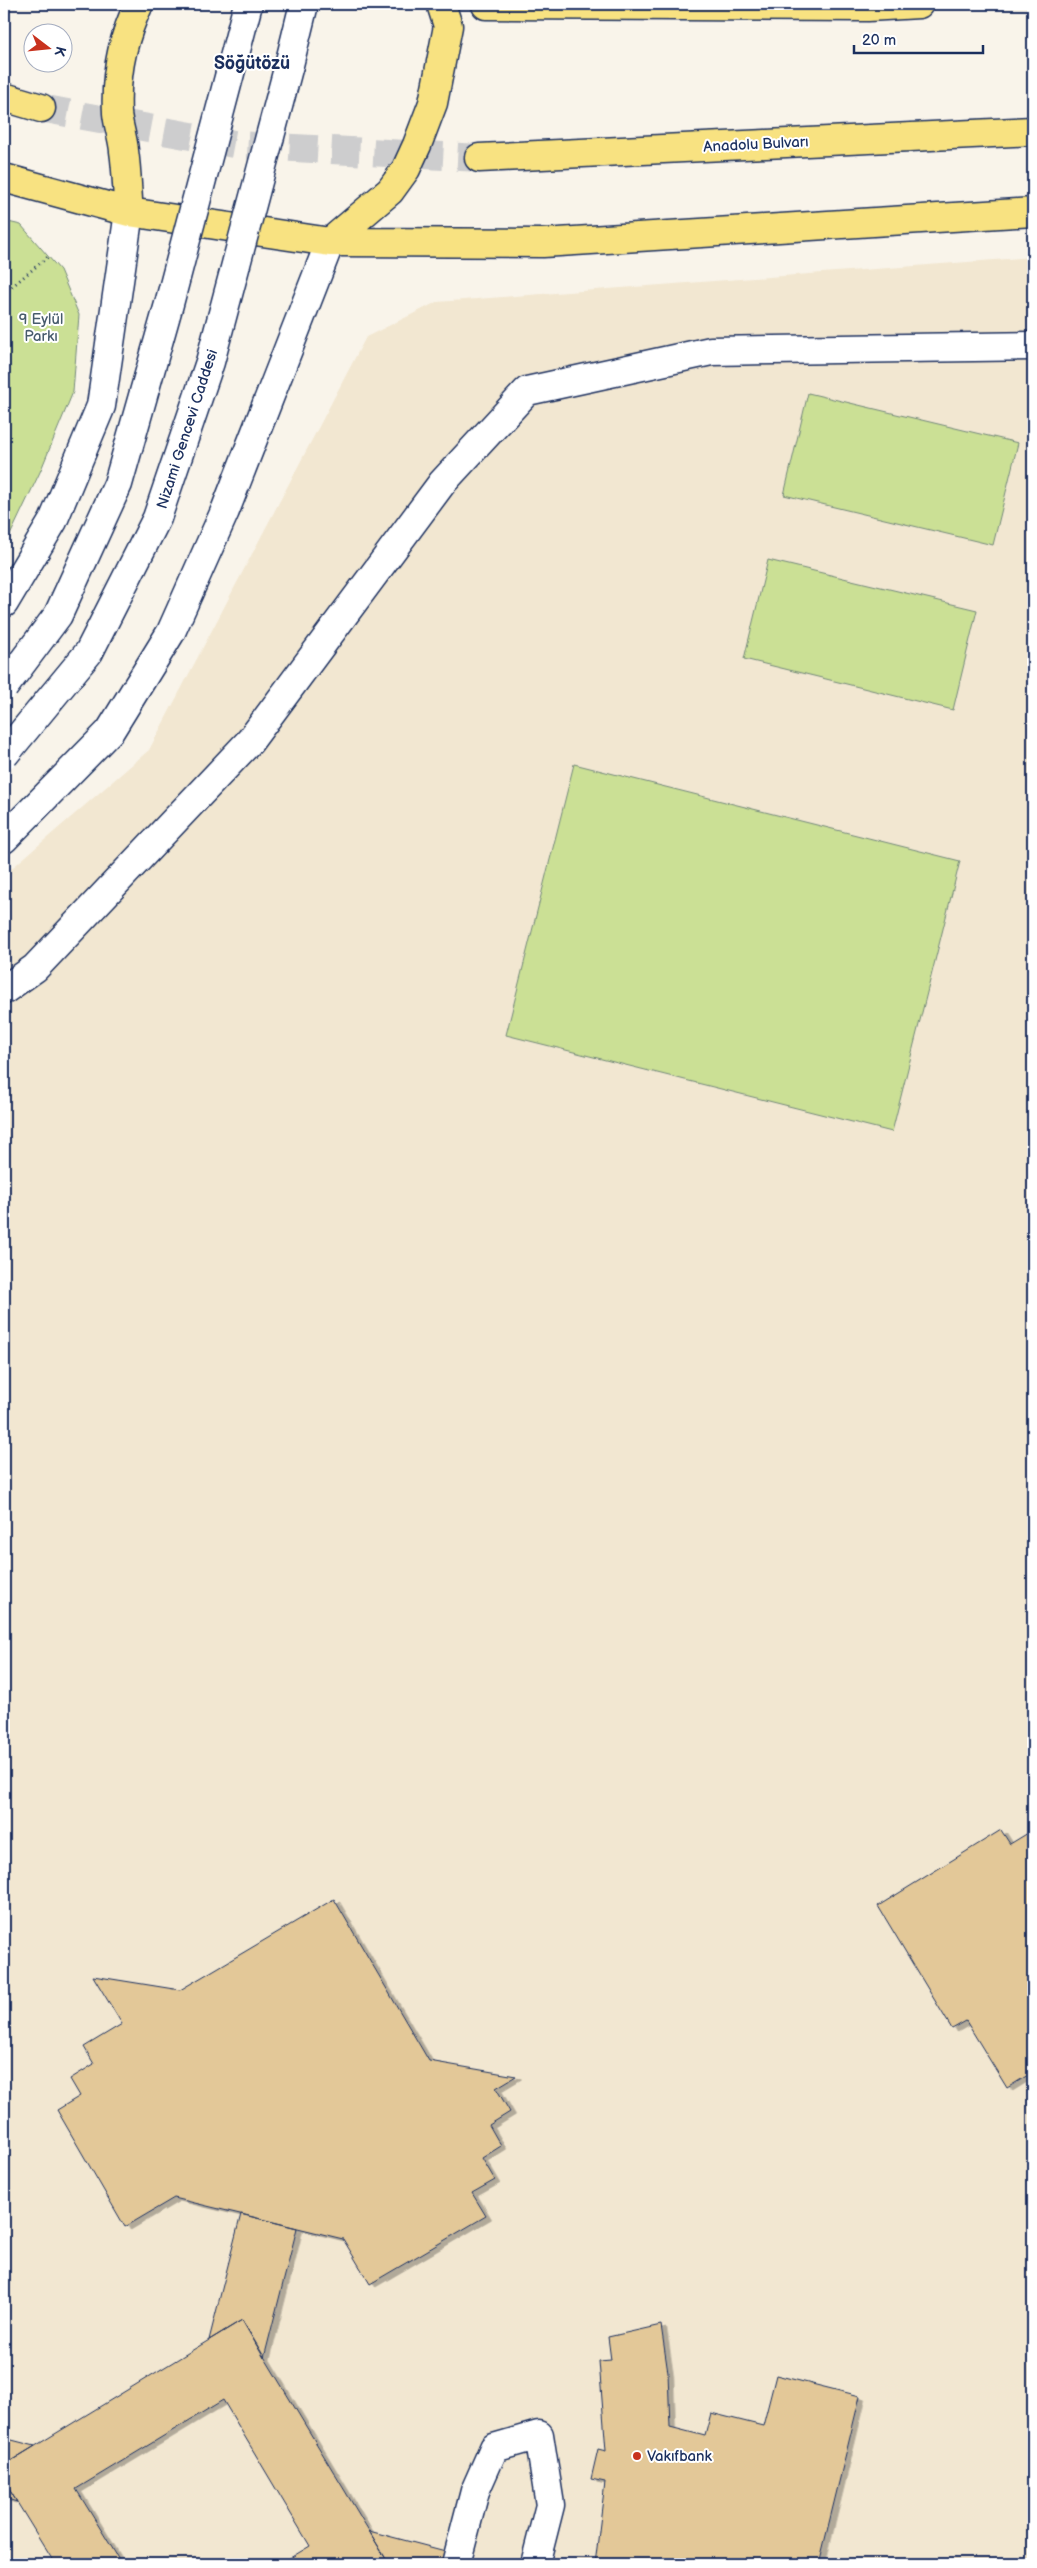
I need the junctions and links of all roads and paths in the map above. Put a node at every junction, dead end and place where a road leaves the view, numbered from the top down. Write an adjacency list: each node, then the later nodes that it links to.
1 (139, 4): 12 (main road)
2 (248, 4): 19 (street, bridge)
3 (304, 4): 20 (street, Nizami Gencevi Caddesi, bridge)
4 (441, 4): 14 (main road)
5 (919, 4): 6 (main road)
6 (486, 5)
7 (4, 97): 8 (main road)
8 (41, 108)
9 (1033, 130): 10 (main road, Anadolu Bulvarı)
10 (479, 158)
11 (4, 178): 12 (main road)
12 (129, 212): 14 (main road); 18 (street)
13 (1033, 212): 14 (main road)
14 (330, 242): 21 (street)
15 (49, 256): 16 (path)
16 (4, 293)
17 (1033, 346): 22 (street)
18 (4, 603)
19 (4, 687)
20 (4, 755)
21 (4, 839)
22 (4, 990)
23 (459, 2564): 24 (street)
24 (535, 2564)

